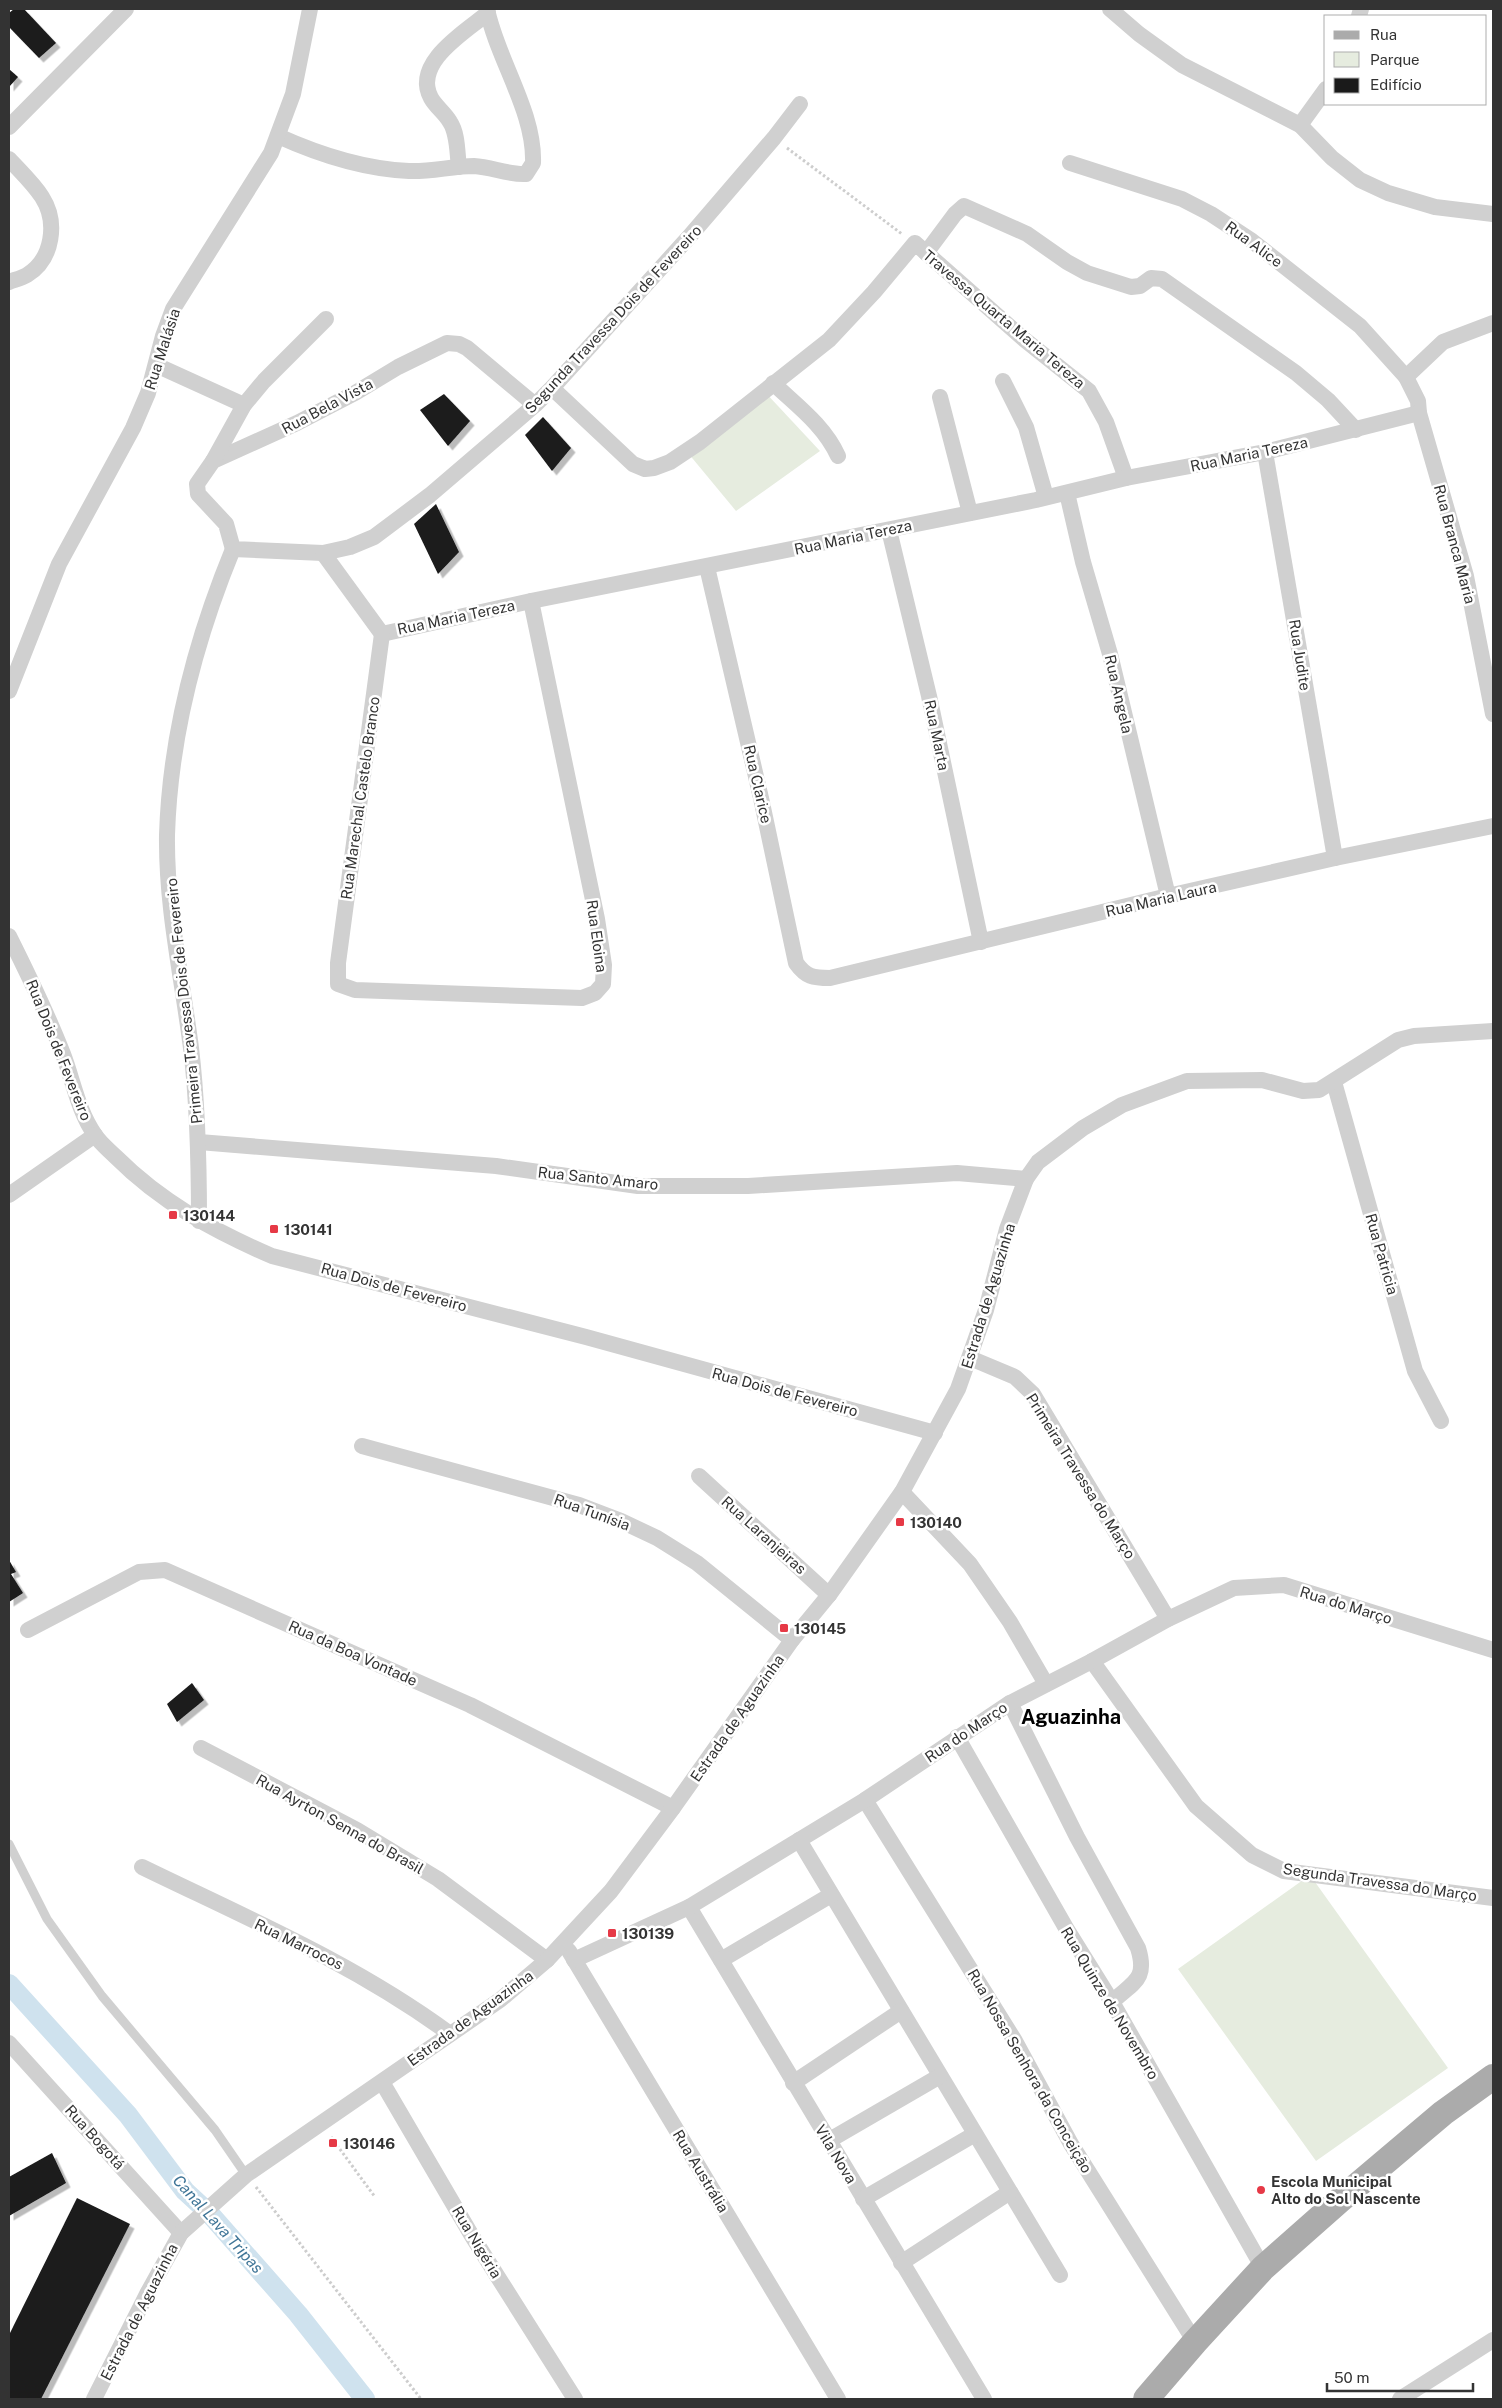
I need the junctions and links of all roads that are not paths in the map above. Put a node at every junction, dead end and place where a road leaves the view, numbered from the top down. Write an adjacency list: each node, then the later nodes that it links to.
1 (126, 9): 8 (street)
2 (310, 9): 9 (street, Rua Malásia)
3 (1110, 9): 7 (street)
4 (487, 11): 12 (street); 12 (street)
5 (1324, 93): 7 (street)
6 (800, 104): 22 (street, Segunda Travessa Dois de Fevereiro)
7 (1300, 125): 13 (street)
8 (9, 127)
9 (278, 136): 12 (street); 18 (street, Rua Malásia)
10 (9, 159): 15 (street)
11 (1070, 163): 19 (street, Rua Alice)
12 (459, 167)
13 (1493, 214)
14 (920, 248): 21 (street); 27 (street); 31 (street, Travessa Quarta Maria Tereza)
15 (9, 282)
16 (326, 320): 24 (street)
17 (1493, 324): 19 (street)
18 (156, 365): 24 (street); 41 (street, Rua Malásia)
19 (1406, 377): 26 (street, Rua Branca Maria)
20 (1003, 381): 33 (street)
21 (772, 382): 22 (street); 29 (street)
22 (552, 388): 25 (street, Segunda Travessa Dois de Fevereiro)
23 (940, 397): 34 (street)
24 (244, 405): 30 (street)
25 (535, 406): 30 (street, Rua Bela Vista); 37 (street, Segunda Travessa Dois de Fevereiro)
26 (1419, 413): 27 (street, Rua Maria Tereza); 42 (street, Rua Branca Maria)
27 (1356, 430): 28 (street, Rua Maria Tereza)
28 (1265, 452): 31 (street, Rua Maria Tereza); 44 (street, Rua Judite)
29 (838, 456)
30 (213, 461): 36 (street)
31 (1126, 478): 32 (street, Rua Maria Tereza)
32 (1067, 493): 33 (street, Rua Maria Tereza); 45 (street, Rua Angela)
33 (1046, 497): 34 (street, Rua Maria Tereza)
34 (970, 513): 35 (street, Rua Maria Tereza)
35 (888, 530): 38 (street, Rua Maria Tereza); 47 (street, Rua Marta)
36 (233, 549): 37 (street, Segunda Travessa Dois de Fevereiro); 53 (street, Primeira Travessa Dois de Fevereiro)
37 (323, 554): 40 (street, Rua Maria Tereza)
38 (708, 567): 39 (street, Rua Maria Tereza); 49 (street, Rua Clarice)
39 (530, 601): 40 (street, Rua Maria Tereza); 48 (street, Rua Eloina)
40 (382, 634): 48 (street, Rua Marechal Castelo Branco)
41 (9, 691)
42 (1493, 714)
43 (1493, 826): 44 (street, Rua Maria Laura)
44 (1335, 858): 45 (street, Rua Maria Laura)
45 (1168, 896): 47 (street, Rua Maria Laura)
46 (9, 936): 52 (street, Rua Dois de Fevereiro)
47 (981, 942): 49 (street, Rua Maria Laura)
48 (338, 963)
49 (830, 978)
50 (1493, 1031): 51 (street, Estrada de Aguazinha)
51 (1334, 1082): 54 (street, Estrada de Aguazinha); 58 (street, Rua Patricia)
52 (95, 1135): 55 (street); 56 (street, Rua Dois de Fevereiro)
53 (199, 1142): 54 (street, Rua Santo Amaro); 56 (street, Primeira Travessa Dois de Fevereiro)
54 (1026, 1179): 57 (street, Estrada de Aguazinha)
55 (9, 1195)
56 (199, 1221): 59 (street, Rua Dois de Fevereiro)
57 (970, 1358): 59 (street, Estrada de Aguazinha); 64 (street, Primeira Travessa do Março)
58 (1441, 1421)
59 (935, 1433): 62 (street, Estrada de Aguazinha)
60 (362, 1446): 66 (street, Rua Tunísia)
61 (699, 1476): 63 (street, Rua Laranjeiras)
62 (902, 1492): 63 (street, Estrada de Aguazinha); 69 (street)
63 (829, 1595): 66 (street, Estrada de Aguazinha)
64 (1168, 1618): 67 (street, Rua do Março); 68 (street, Rua do Março)
65 (28, 1630): 74 (street, Rua da Boa Vontade)
66 (792, 1640): 74 (street, Estrada de Aguazinha)
67 (1493, 1650)
68 (1092, 1661): 69 (street, Rua do Março); 79 (street, Segunda Travessa do Março)
69 (1046, 1684): 70 (street, Rua do Março)
70 (1010, 1702): 71 (street, Rua do Março); 85 (street)
71 (957, 1738): 73 (street, Rua do Março); 85 (street, Rua Quinze de Novembro)
72 (201, 1748): 82 (street, Rua Ayrton Senna do Brasil)
73 (865, 1800): 75 (street, Rua do Março); 103 (street, Rua Nossa Senhora da Conceição)
74 (673, 1808): 81 (street, Estrada de Aguazinha)
75 (799, 1840): 78 (street); 80 (street, Rua do Março)
76 (9, 1844): 95 (lane)
77 (142, 1867): 87 (street, Rua Marrocos)
78 (831, 1894): 84 (street); 86 (street)
79 (1493, 1898)
80 (689, 1907): 83 (street, Rua do Março); 84 (street, Vila Nova)
81 (565, 1942): 82 (street, Estrada de Aguazinha); 83 (street, Rua Austrália)
82 (547, 1960): 87 (street, Estrada de Aguazinha)
83 (574, 1960): 106 (street, Rua Austrália)
84 (721, 1960): 92 (street, Vila Nova)
85 (1112, 2002): 100 (street, Rua Quinze de Novembro)
86 (901, 2011): 89 (street); 92 (street)
87 (450, 2034): 91 (street, Estrada de Aguazinha)
88 (9, 2043): 98 (street, Rua Bogotá)
89 (940, 2076): 93 (street); 94 (street)
90 (1493, 2077): 100 (main road)
91 (382, 2082): 95 (street, Estrada de Aguazinha); 105 (street, Rua Nigéria)
92 (794, 2083): 94 (street, Vila Nova)
93 (975, 2134): 96 (street); 97 (street)
94 (828, 2142): 97 (street, Vila Nova)
95 (240, 2180): 98 (street, Estrada de Aguazinha)
96 (1010, 2192): 99 (street); 101 (street)
97 (863, 2199): 99 (street, Vila Nova)
98 (181, 2233): 104 (street, Estrada de Aguazinha)
99 (901, 2263): 107 (street, Vila Nova)
100 (1263, 2268): 103 (main road)
101 (1060, 2275)
102 (1493, 2340): 109 (street)
103 (1195, 2342): 108 (main road)
104 (94, 2399)
105 (575, 2399)
106 (838, 2399)
107 (984, 2399)
108 (1146, 2399)
109 (1400, 2399)

